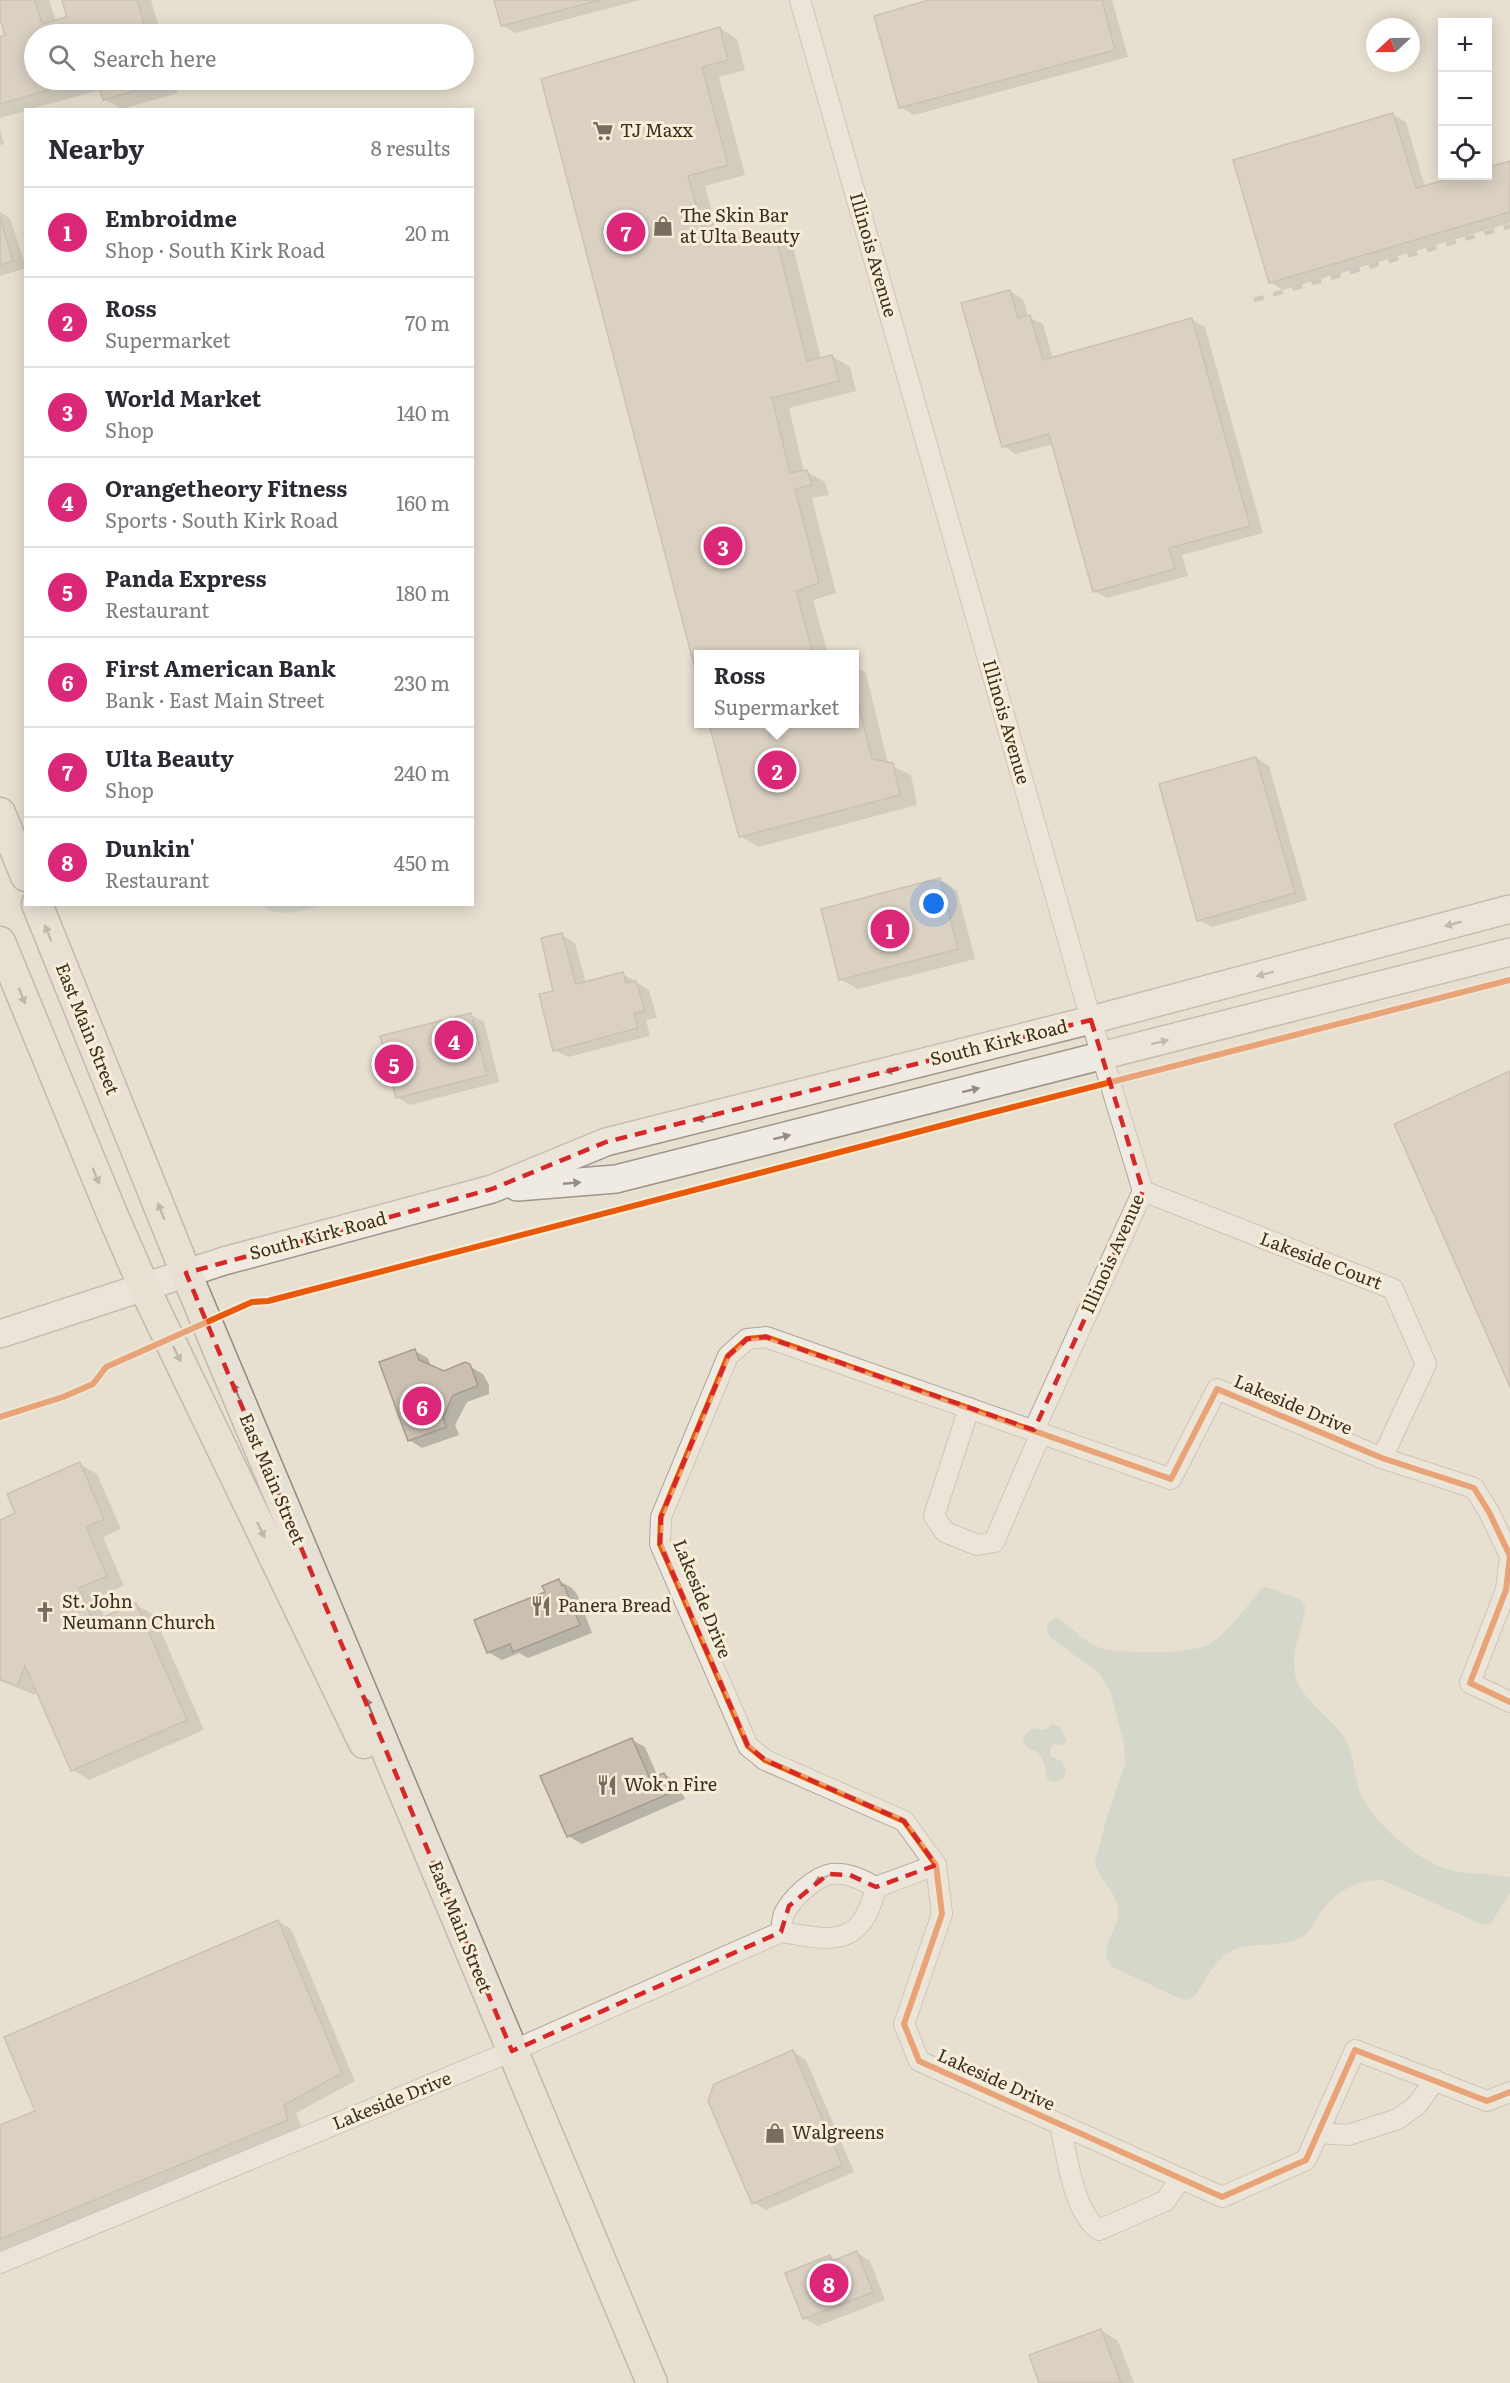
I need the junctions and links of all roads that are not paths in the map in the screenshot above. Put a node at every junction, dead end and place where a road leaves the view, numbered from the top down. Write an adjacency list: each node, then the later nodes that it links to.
1 (800, 0): 8 (street, Illinois Avenue)
2 (0, 813): 3 (main road)
3 (24, 871)
4 (38, 906): 12 (main road, East Main Street, one-way to 4)
5 (1510, 909): 8 (main road, South Kirk Road, one-way to 8)
6 (0, 942): 13 (main road, East Main Street, one-way to 13)
7 (1510, 952): 9 (main road, South Kirk Road, one-way to 7)
8 (1091, 1020): 9 (street, Illinois Avenue); 10 (main road, South Kirk Road, one-way to 10)
9 (1102, 1057): 10 (main road, South Kirk Road, one-way to 9); 11 (street, Illinois Avenue)
10 (492, 1189): 12 (main road, South Kirk Road)
11 (1143, 1191): 16 (street, Illinois Avenue); 17 (street, Lakeside Court)
12 (186, 1273): 13 (main road, South Kirk Road); 22 (main road, East Main Street, one-way to 12)
13 (144, 1287): 14 (main road, South Kirk Road); 22 (main road, East Main Street, one-way to 22)
14 (0, 1334)
15 (969, 1408): 16 (street, Lakeside Drive); 16 (street, Illinois Avenue); 19 (street, Lakeside Drive)
16 (1037, 1432): 17 (street, Lakeside Drive)
17 (1382, 1458): 18 (street, Lakeside Drive)
18 (1510, 1702)
19 (936, 1865): 20 (street); 25 (street, Lakeside Drive)
20 (876, 1887): 21 (street); 21 (street, one-way to 21)
21 (781, 1932): 22 (street, Lakeside Drive)
22 (512, 2051): 28 (street, Lakeside Drive); 29 (main road, East Main Street)
23 (1435, 2080): 24 (street, Lakeside Drive); 26 (street); 26 (street, Lakeside Drive)
24 (1510, 2092)
25 (1060, 2125): 27 (street, Lakeside Drive); 27 (street)
26 (1318, 2133): 27 (street, Lakeside Drive)
27 (1181, 2179)
28 (0, 2263)
29 (652, 2383)

